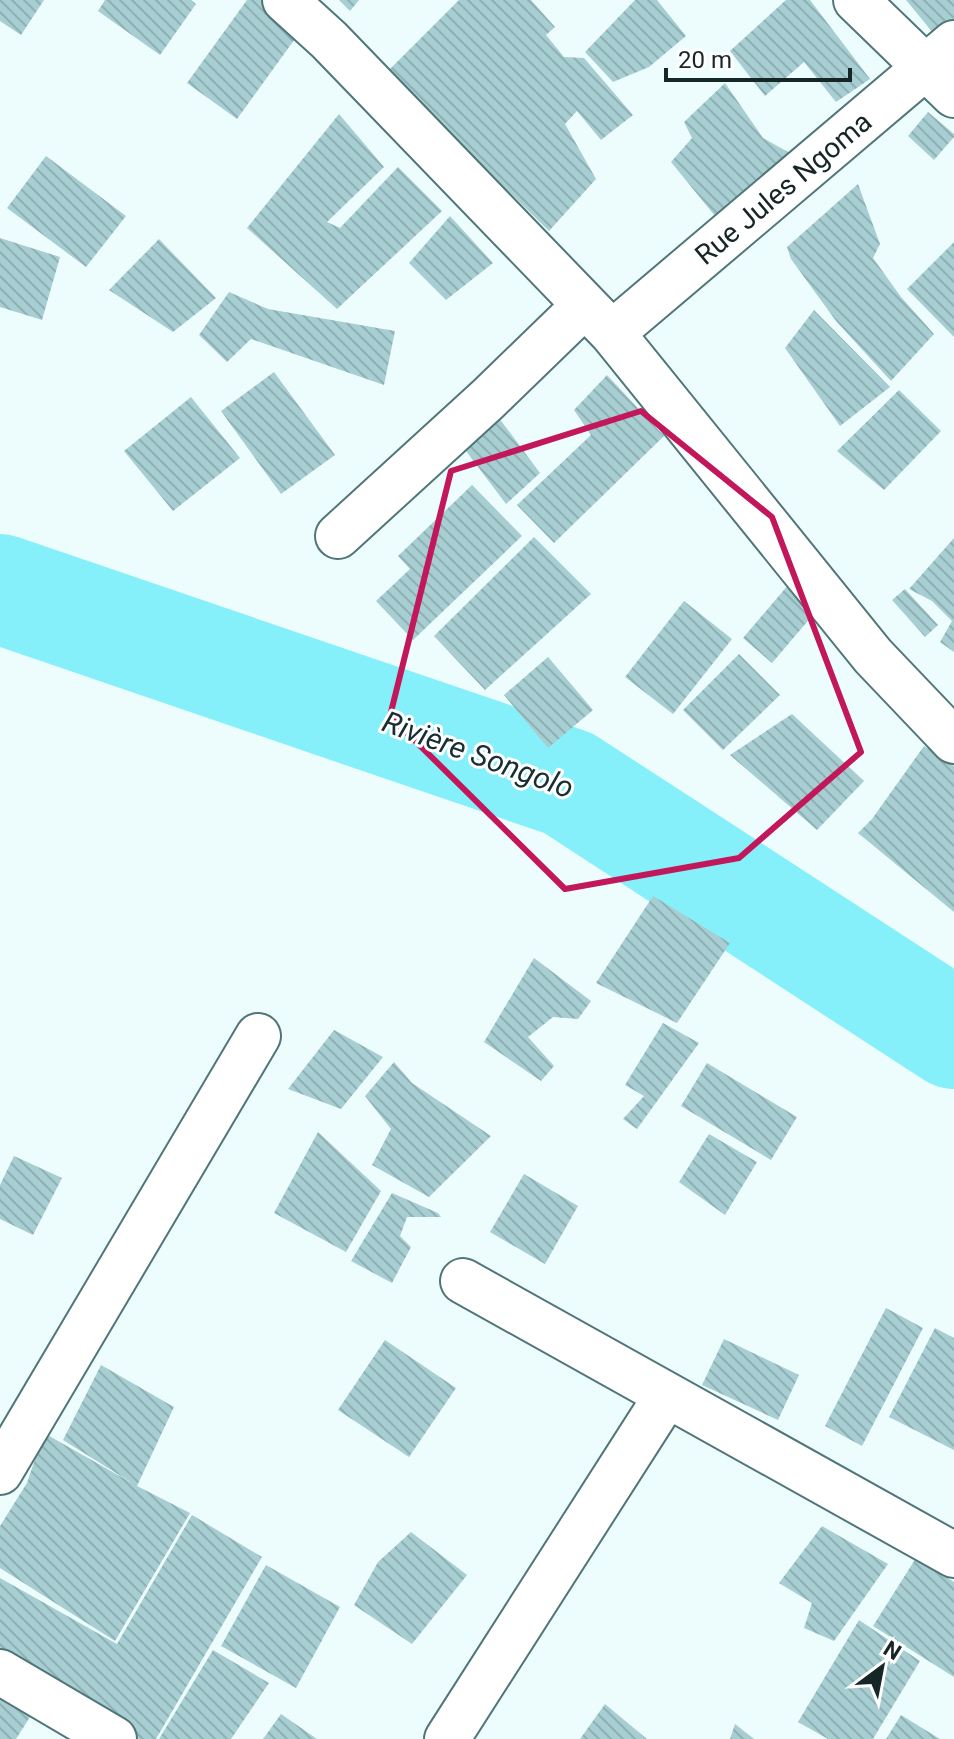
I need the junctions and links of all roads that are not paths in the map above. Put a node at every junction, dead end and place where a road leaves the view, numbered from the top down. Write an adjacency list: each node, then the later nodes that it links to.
1 (285, 0): 4 (street)
2 (856, 0): 3 (street)
3 (945, 68): 4 (street, Rue Jules Ngoma)
4 (598, 319): 5 (street, Rue Jules Ngoma); 6 (street)
5 (338, 536)
6 (954, 741)
7 (258, 1036): 10 (street)
8 (463, 1281): 9 (street)
9 (667, 1395): 11 (street); 14 (street)
10 (0, 1472)
11 (954, 1555)
12 (0, 1672): 13 (street)
13 (114, 1739)
14 (447, 1739)

